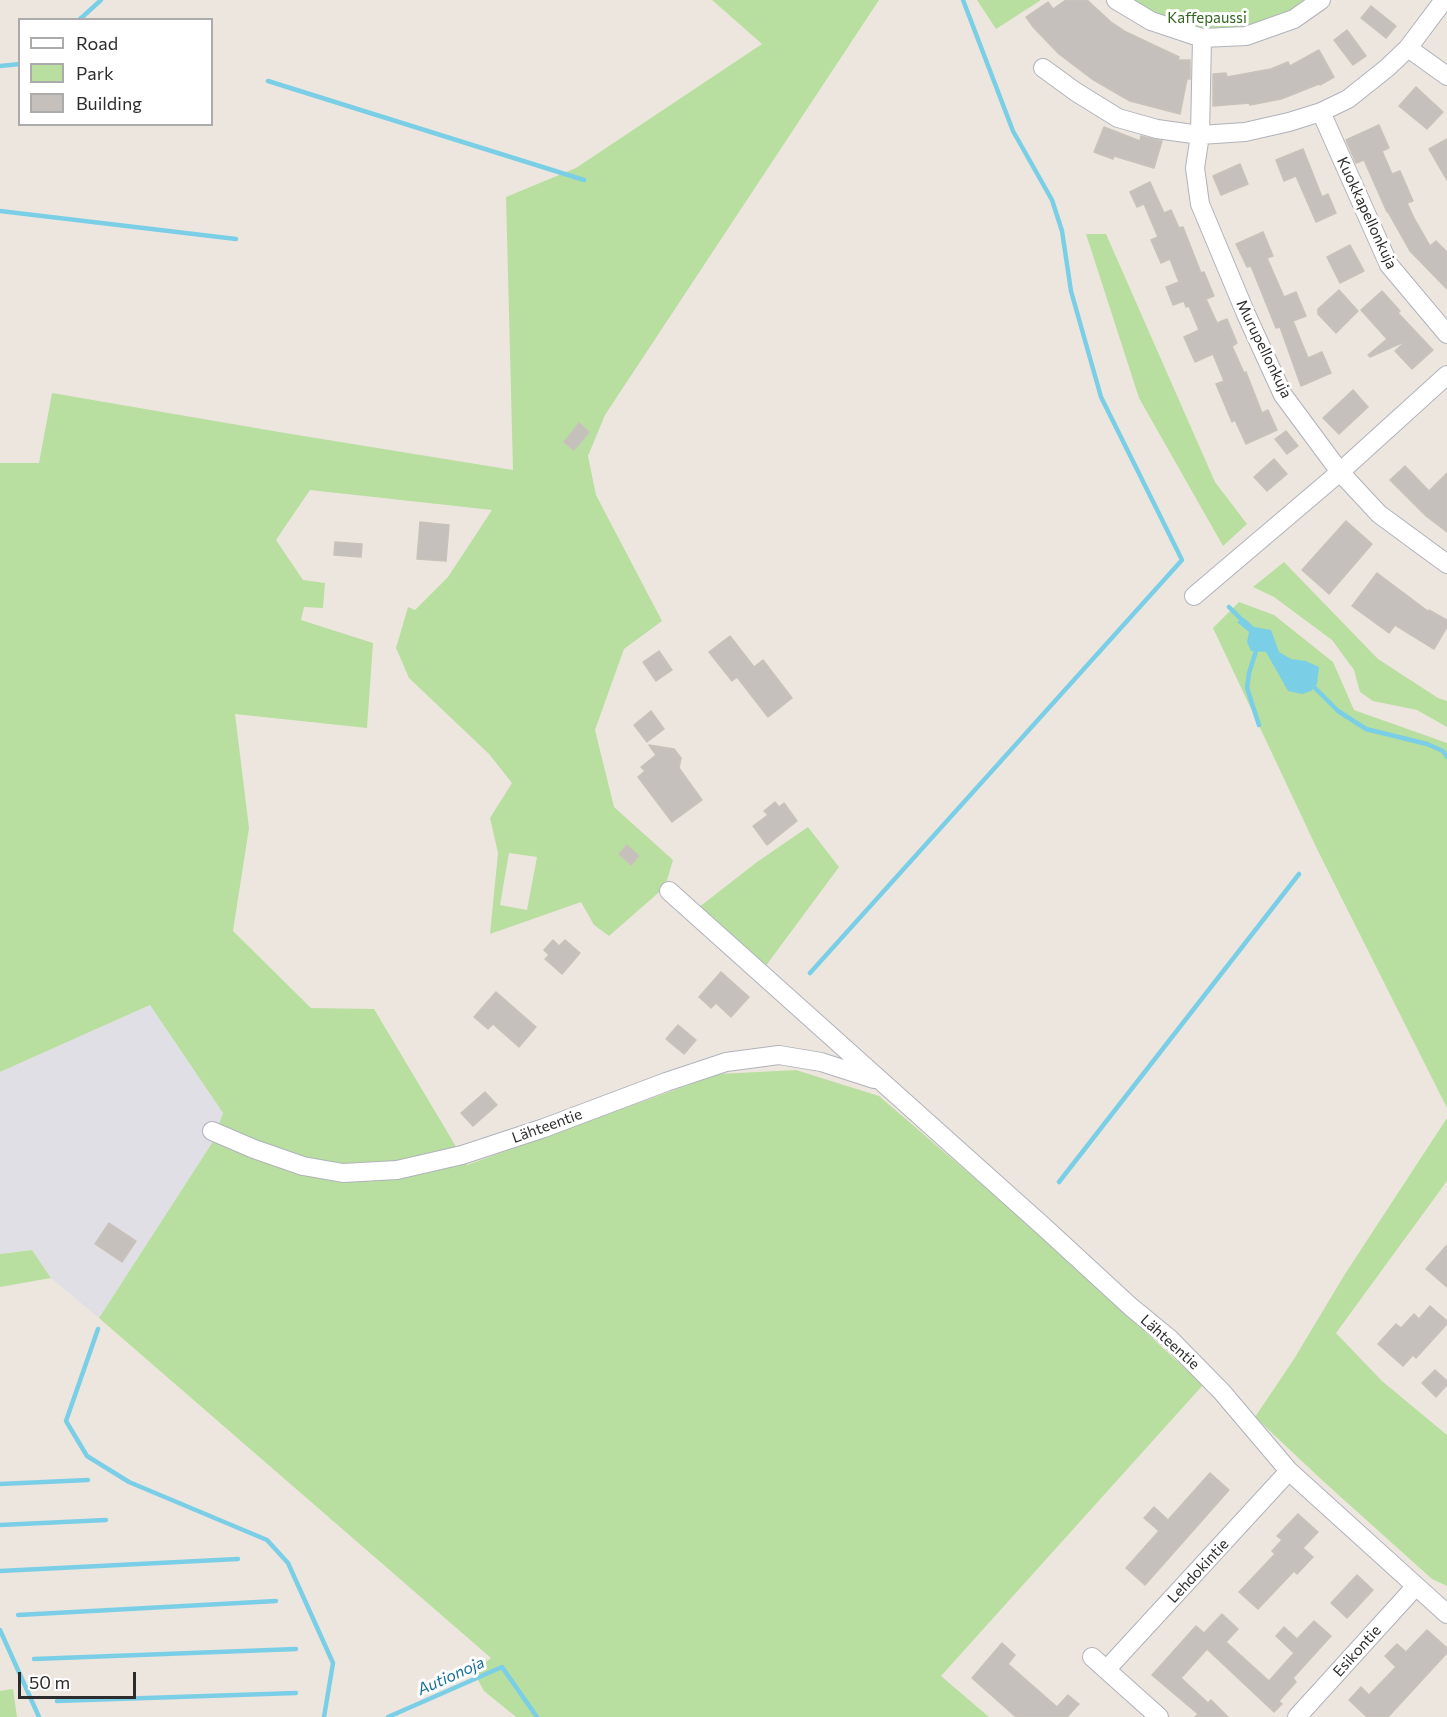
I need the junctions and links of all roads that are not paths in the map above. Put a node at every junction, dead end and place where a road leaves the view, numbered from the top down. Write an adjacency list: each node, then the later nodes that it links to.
1 (1116, 0): 4 (street)
2 (1321, 0): 4 (street)
3 (1444, 0): 5 (street)
4 (1202, 38): 9 (street, Murupellonkuja)
5 (1408, 48): 7 (street); 8 (street)
6 (1043, 68): 9 (street)
7 (1447, 76)
8 (1321, 112): 9 (street); 10 (street, Kuokkapellonkuja)
9 (1200, 135): 12 (street, Murupellonkuja)
10 (1447, 334)
11 (1447, 375): 12 (street)
12 (1340, 472): 13 (street, Murupellonkuja); 14 (street)
13 (1447, 564)
14 (1194, 596)
15 (669, 891): 16 (street, Lähteentie)
16 (881, 1081): 17 (street, Lähteentie); 18 (street, Lähteentie)
17 (212, 1131)
18 (1289, 1471): 19 (street, Lähteentie); 22 (street, Lehdokintie)
19 (1416, 1586): 20 (street, Lähteentie); 24 (street, Esikontie)
20 (1447, 1614)
21 (1092, 1657): 22 (street)
22 (1106, 1670): 23 (street)
23 (1159, 1717)
24 (1297, 1717)

